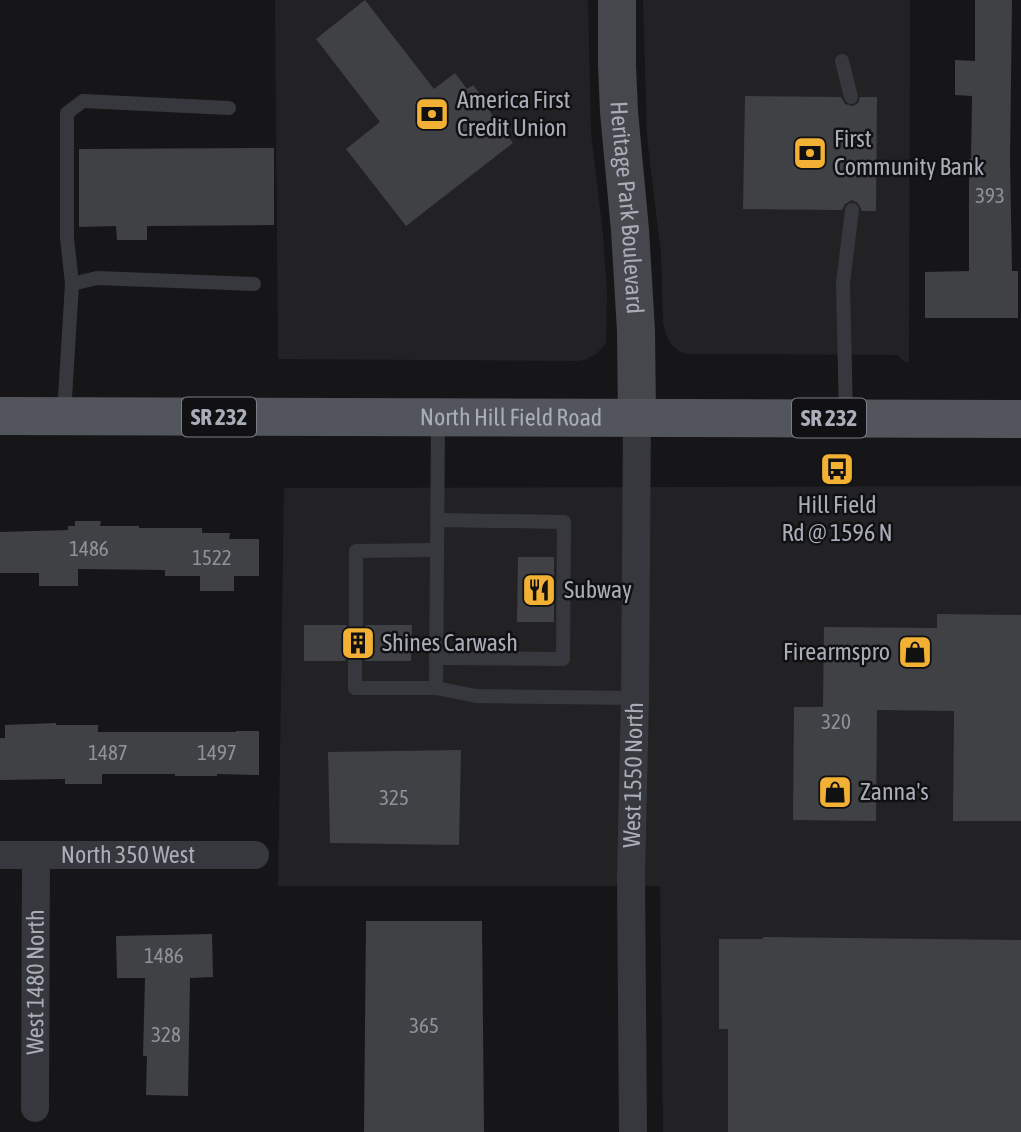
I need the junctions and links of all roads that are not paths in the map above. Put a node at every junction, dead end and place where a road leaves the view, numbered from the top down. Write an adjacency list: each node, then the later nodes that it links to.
1 (617, 0): 11 (street, Heritage Park Boulevard)
2 (842, 61): 3 (lane)
3 (852, 97)
4 (229, 108): 6 (lane)
5 (852, 210): 12 (lane)
6 (72, 284): 7 (lane); 9 (lane)
7 (254, 284)
8 (0, 416): 9 (main road, North Hill Field Road / SR 232)
9 (64, 416): 10 (main road, North Hill Field Road / SR 232)
10 (438, 416): 11 (main road, North Hill Field Road / SR 232); 14 (lane)
11 (637, 417): 12 (main road, North Hill Field Road / SR 232); 20 (street, West 1550 North)
12 (846, 418): 13 (main road, North Hill Field Road / SR 232)
13 (1021, 419)
14 (437, 520): 15 (lane); 17 (lane)
15 (436, 550): 16 (lane); 17 (lane)
16 (356, 625)
17 (436, 658): 19 (lane)
18 (355, 661): 19 (lane)
19 (436, 688): 20 (lane)
20 (635, 698): 25 (street, West 1550 North)
21 (0, 855): 22 (street, North 350 West)
22 (36, 855): 23 (street, North 350 West); 24 (street, West 1480 North)
23 (255, 855)
24 (35, 1108)
25 (633, 1132)

